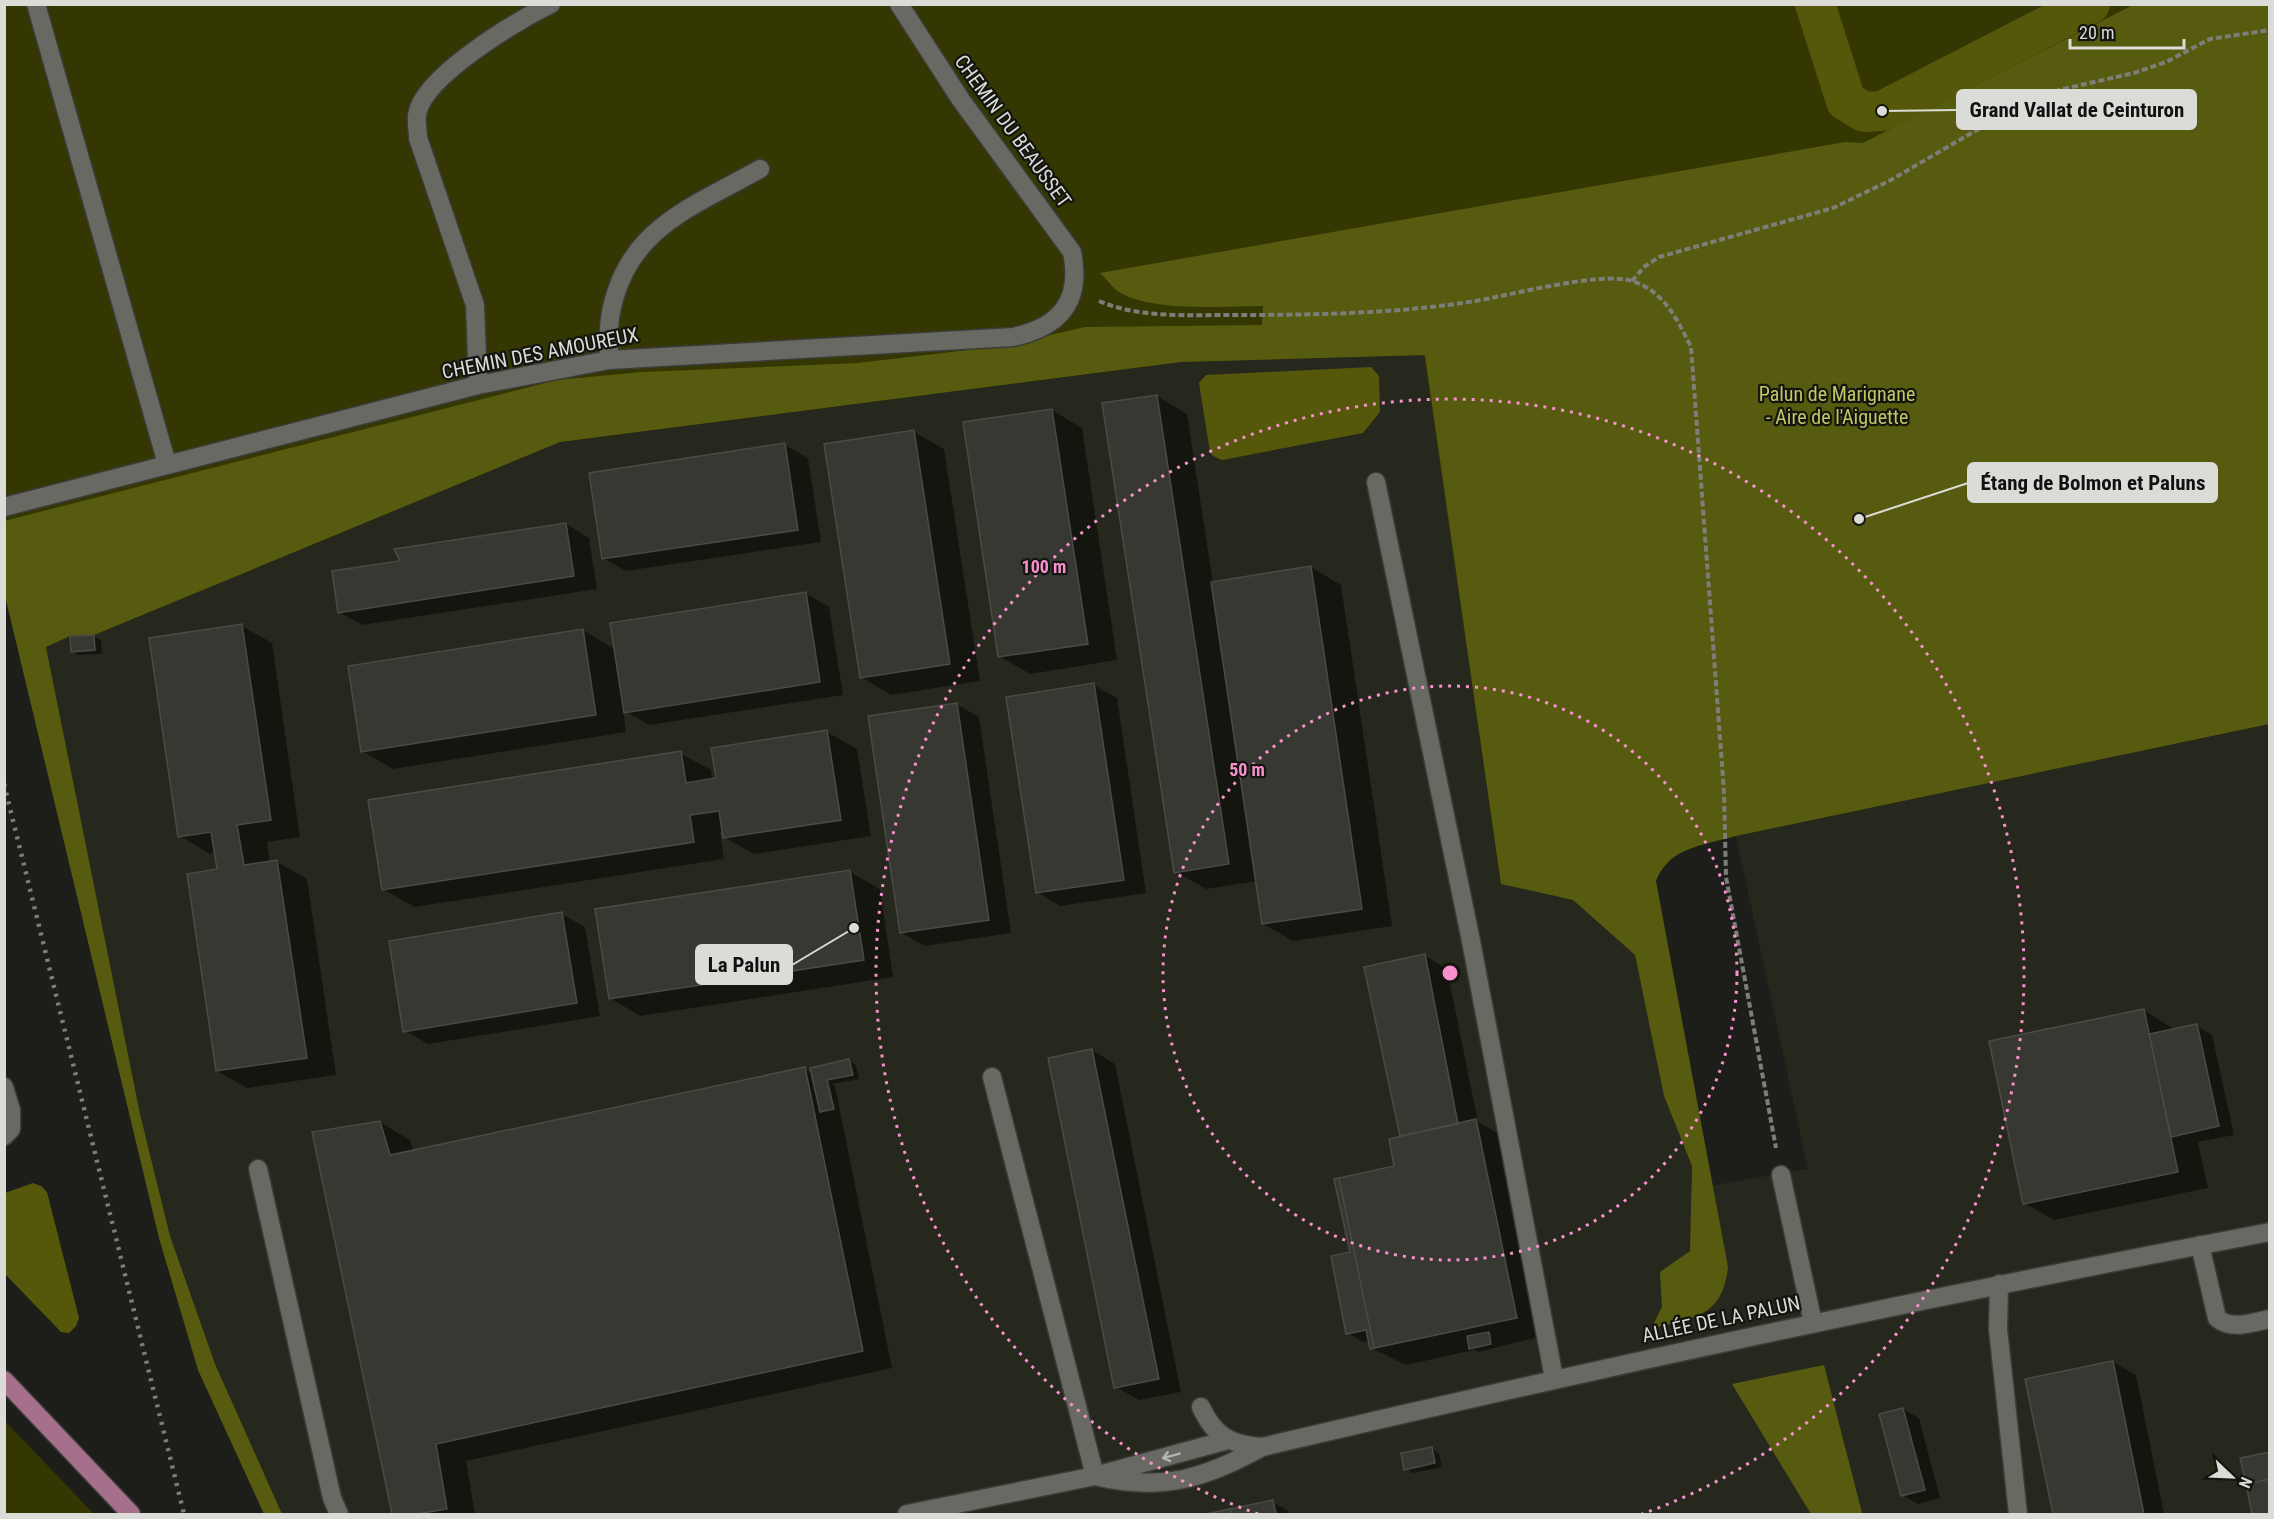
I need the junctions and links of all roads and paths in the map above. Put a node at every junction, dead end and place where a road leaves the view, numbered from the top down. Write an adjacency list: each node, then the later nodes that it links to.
1 (36, 4): 10 (street)
2 (551, 4): 9 (street)
3 (899, 4): 7 (street, CHEMIN DU BEAUSSET)
4 (2270, 30): 6 (path)
5 (760, 169): 8 (street)
6 (1632, 281): 7 (path); 17 (path)
7 (1074, 288): 8 (street, CHEMIN DES AMOUREUX)
8 (609, 360): 9 (street, CHEMIN DES AMOUREUX)
9 (478, 385): 10 (street, CHEMIN DES AMOUREUX)
10 (167, 464): 12 (street, CHEMIN DES AMOUREUX)
11 (1377, 482): 23 (street)
12 (4, 507)
13 (992, 1077): 28 (street)
14 (4, 1087): 15 (street)
15 (4, 1136)
16 (258, 1168): 30 (street)
17 (1781, 1175): 22 (street)
18 (2270, 1232): 19 (street, ALLÉE DE LA PALUN)
19 (2200, 1245): 20 (street, ALLÉE DE LA PALUN); 21 (street)
20 (1999, 1284): 22 (street, ALLÉE DE LA PALUN); 32 (street)
21 (2270, 1319)
22 (1813, 1323): 23 (street, ALLÉE DE LA PALUN)
23 (1554, 1378): 27 (street, ALLÉE DE LA PALUN)
24 (4, 1380): 29 (main road)
25 (1201, 1407): 26 (street)
26 (1228, 1440): 27 (street, ALLÉE DE LA PALUN); 28 (street, one-way to 28)
27 (1262, 1447): 28 (street)
28 (1095, 1476): 31 (street)
29 (131, 1515)
30 (339, 1515)
31 (907, 1515)
32 (2018, 1515)

